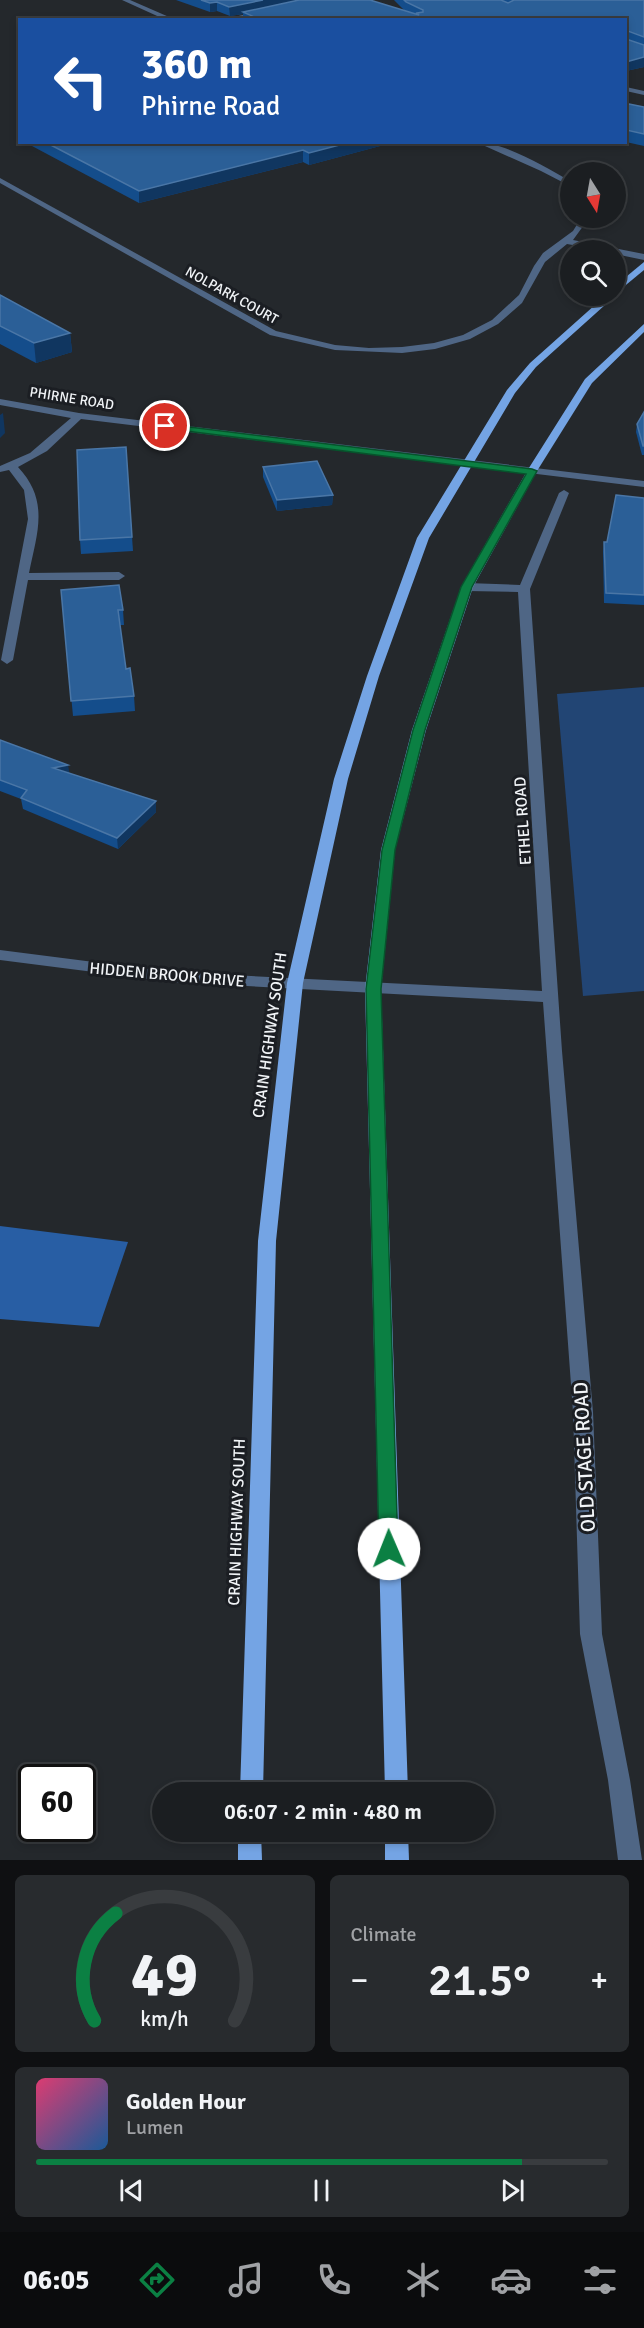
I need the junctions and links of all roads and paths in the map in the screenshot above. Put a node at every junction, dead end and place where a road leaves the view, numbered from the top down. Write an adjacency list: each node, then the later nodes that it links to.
1 (125, 0): 3 (street)
2 (270, 11): 4 (street)
3 (168, 18)
4 (236, 18)
5 (644, 87): 6 (street)
6 (627, 88)
7 (627, 88): 8 (street)
8 (644, 93)
9 (484, 144): 10 (street)
10 (560, 179)
11 (0, 180): 12 (street, NOLPARK COURT)
12 (560, 248)
13 (626, 254): 14 (street)
14 (644, 257)
15 (644, 265): 16 (main road)
16 (626, 281)
17 (599, 306): 21 (main road, CRAIN HIGHWAY SOUTH)
18 (644, 327): 24 (main road)
19 (0, 402): 20 (street, PHIRNE ROAD)
20 (79, 416): 21 (street, PHIRNE ROAD); 22 (street)
21 (468, 464): 24 (street, PHIRNE ROAD); 33 (main road, CRAIN HIGHWAY SOUTH)
22 (12, 467): 23 (street); 28 (street)
23 (0, 469)
24 (532, 471): 25 (street, PHIRNE ROAD); 29 (main road)
25 (644, 484)
26 (564, 493): 30 (street, ETHEL ROAD)
27 (119, 576): 28 (street)
28 (23, 577): 31 (street)
29 (467, 587): 30 (street); 34 (main road)
30 (524, 589): 35 (street, ETHEL ROAD)
31 (7, 660)
32 (0, 955): 33 (street, HIDDEN BROOK DRIVE)
33 (295, 983): 34 (street, HIDDEN BROOK DRIVE); 37 (main road, CRAIN HIGHWAY SOUTH)
34 (374, 989): 35 (street, HIDDEN BROOK DRIVE); 38 (main road)
35 (550, 997): 36 (street, ETHEL ROAD)
36 (554, 1051): 43 (street, OLD STAGE ROAD)
37 (251, 1782)
38 (396, 1782)
39 (250, 1842): 41 (main road)
40 (397, 1842): 42 (main road)
41 (250, 1860)
42 (397, 1860)
43 (630, 1860)

